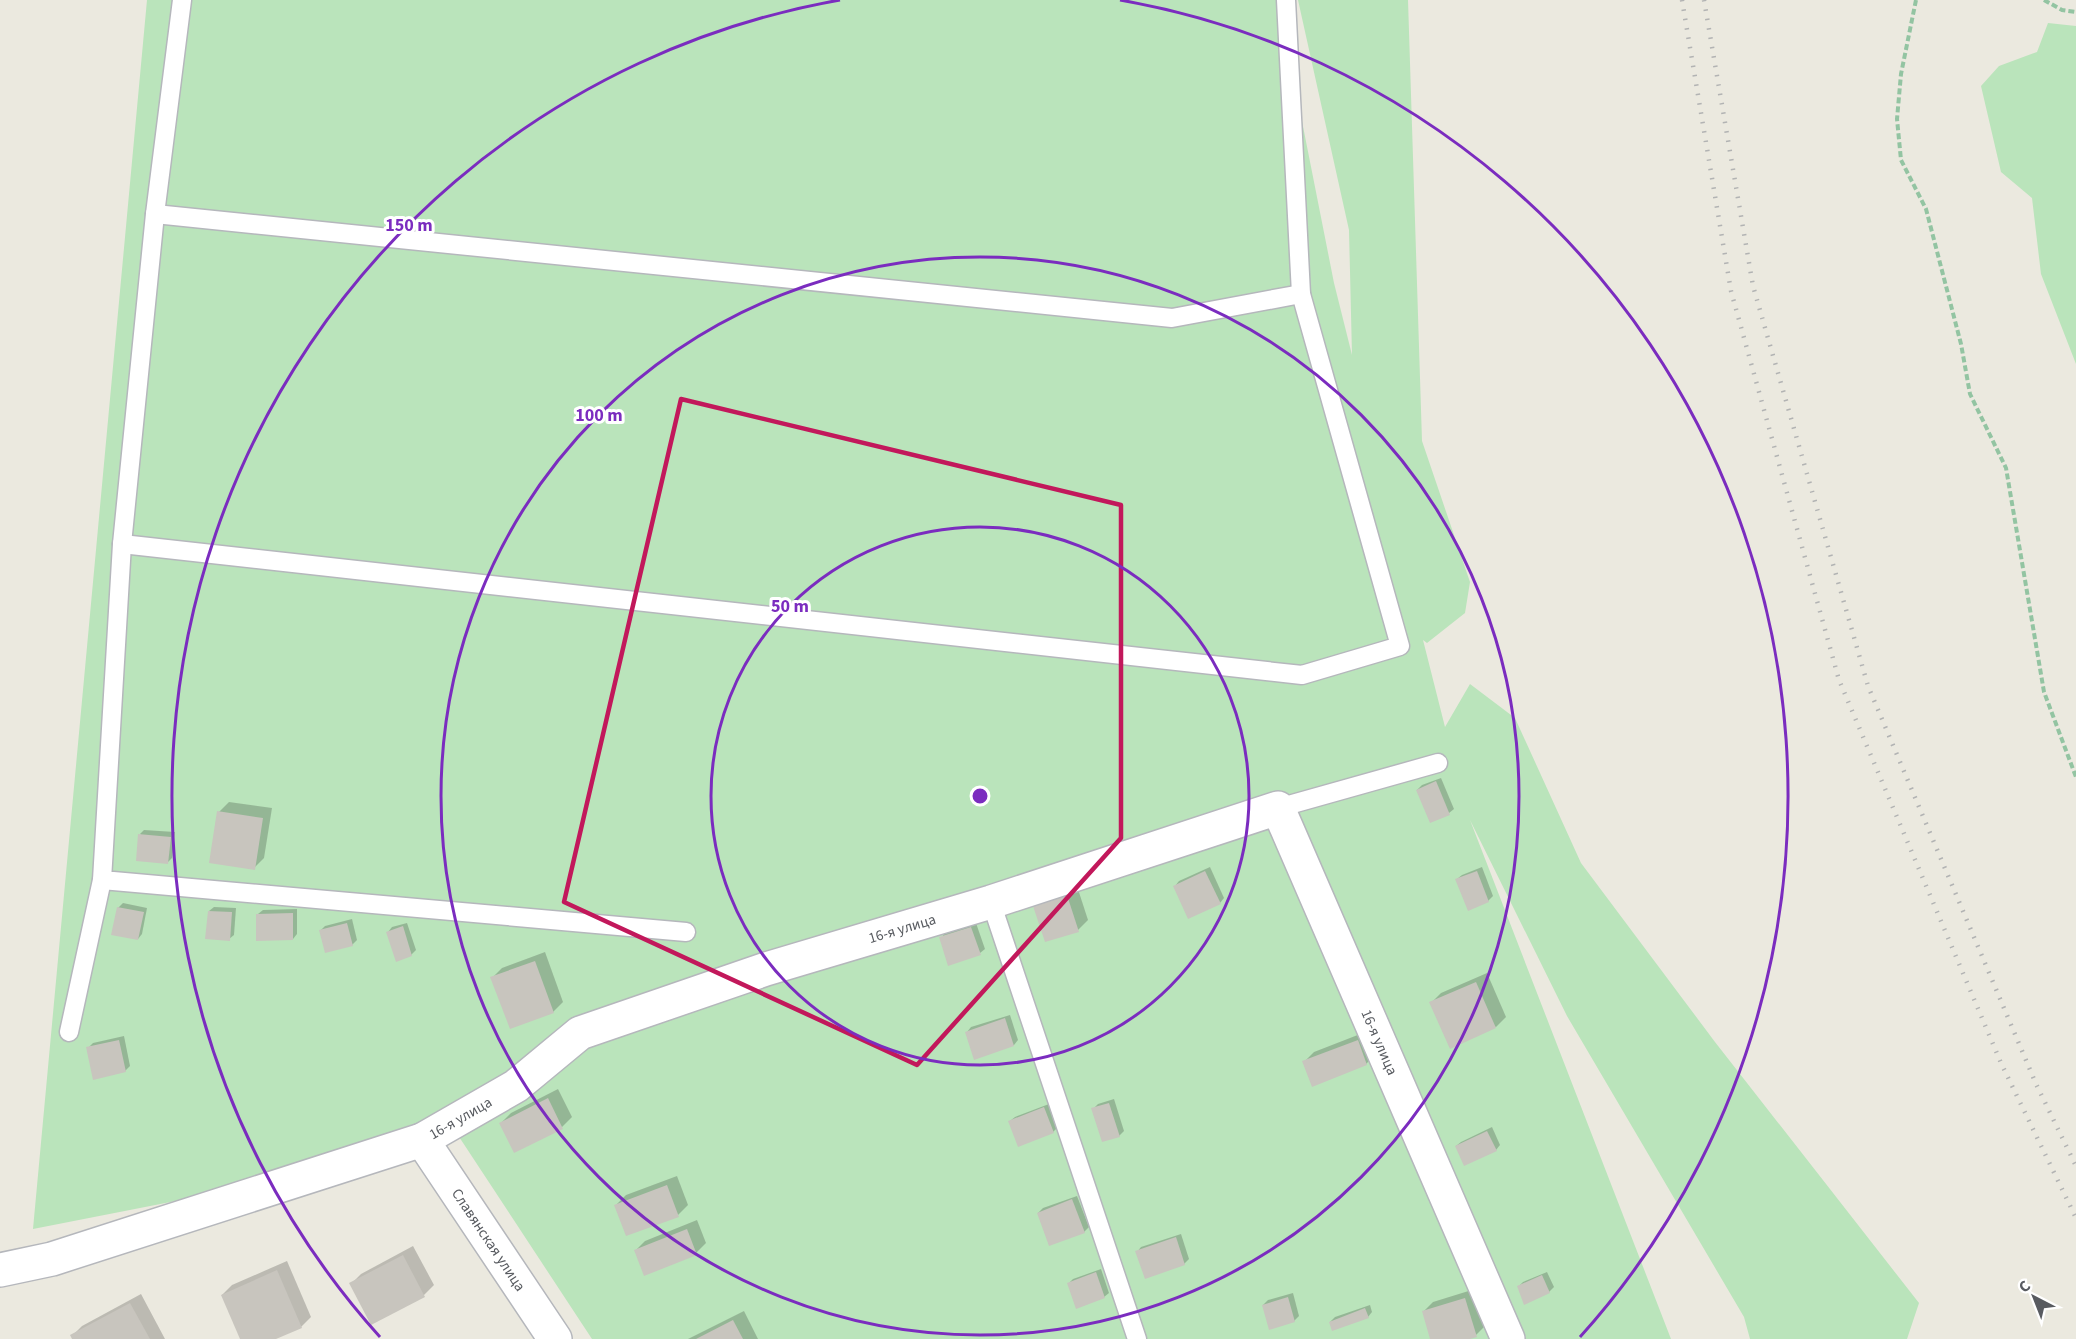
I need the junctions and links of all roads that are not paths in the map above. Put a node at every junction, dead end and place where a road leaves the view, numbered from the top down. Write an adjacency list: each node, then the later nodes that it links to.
1 (182, 0): 3 (lane)
2 (1286, 0): 4 (lane)
3 (155, 214): 4 (lane); 5 (lane)
4 (1301, 294): 5 (lane)
5 (122, 544): 8 (lane)
6 (1438, 763): 7 (lane)
7 (1278, 808): 9 (street, 16-я улица); 16 (street, 16-я улица)
8 (102, 880): 10 (lane); 11 (lane)
9 (991, 902): 12 (street, 16-я улица); 15 (lane)
10 (686, 932)
11 (69, 1032)
12 (422, 1140): 13 (street, 16-я улица); 14 (street, Славянская улица)
13 (0, 1270)
14 (555, 1339)
15 (1137, 1339)
16 (1508, 1339)

